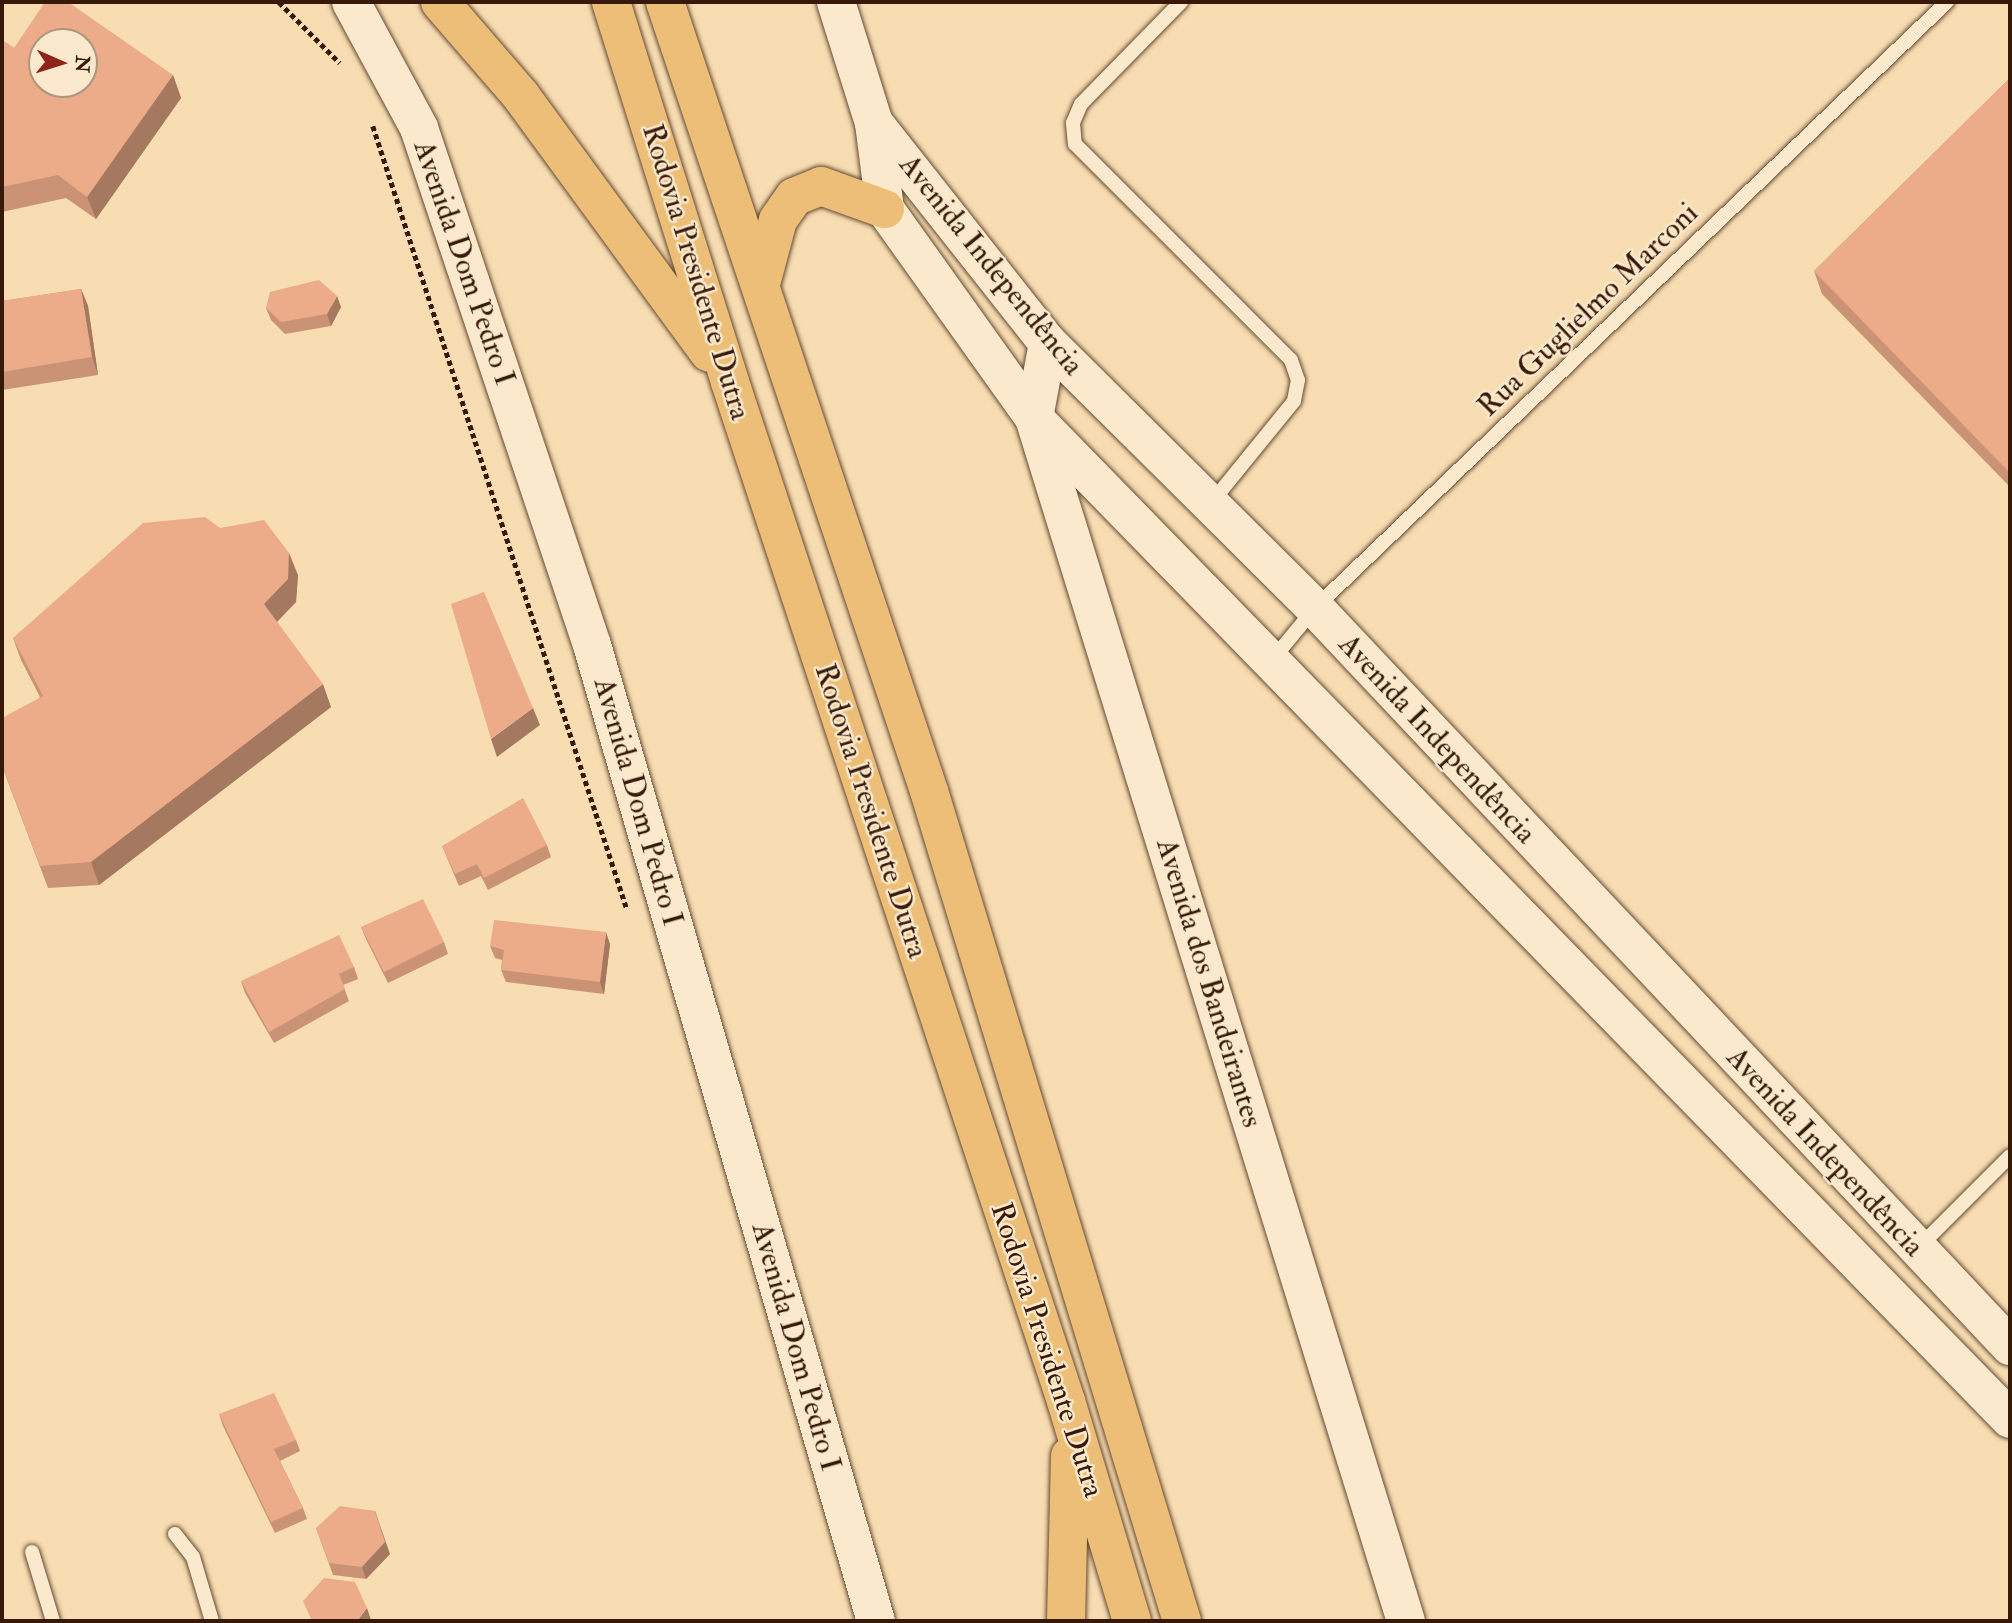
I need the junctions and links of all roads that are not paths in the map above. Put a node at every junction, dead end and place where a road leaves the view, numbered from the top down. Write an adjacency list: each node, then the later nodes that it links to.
1 (351, 2): 26 (main road, Avenida Dom Pedro I)
2 (440, 2): 12 (highway)
3 (611, 2): 12 (highway, Rodovia Presidente Dutra)
4 (666, 2): 10 (highway, Rodovia Presidente Dutra)
5 (836, 2): 8 (main road)
6 (1181, 2): 14 (lane)
7 (1947, 2): 15 (lane, Rua Guglielmo Marconi)
8 (874, 122): 9 (main road); 11 (main road, Avenida Independência)
9 (885, 209): 10 (highway); 13 (main road, Avenida Independência)
10 (761, 285): 29 (highway, Rodovia Presidente Dutra)
11 (1048, 343): 13 (main road, Avenida dos Bandeirantes); 14 (main road, Avenida Independência)
12 (730, 382): 20 (highway, Rodovia Presidente Dutra)
13 (1034, 418): 16 (main road, Avenida Independência); 30 (main road, Avenida dos Bandeirantes)
14 (1210, 505): 15 (main road, Avenida Independência)
15 (1315, 608): 16 (lane, Rua Guglielmo Marconi); 18 (main road, Avenida Independência)
16 (1271, 661): 21 (main road, Avenida Independência)
17 (2010, 1156): 18 (lane)
18 (1917, 1250): 19 (main road, Avenida Independência)
19 (2010, 1346)
20 (1066, 1401): 27 (highway); 28 (highway, Rodovia Presidente Dutra)
21 (2010, 1419)
22 (175, 1534): 25 (lane)
23 (32, 1552): 24 (lane)
24 (53, 1621)
25 (212, 1621)
26 (876, 1621)
27 (1066, 1621)
28 (1132, 1621)
29 (1182, 1621)
30 (1406, 1621)

